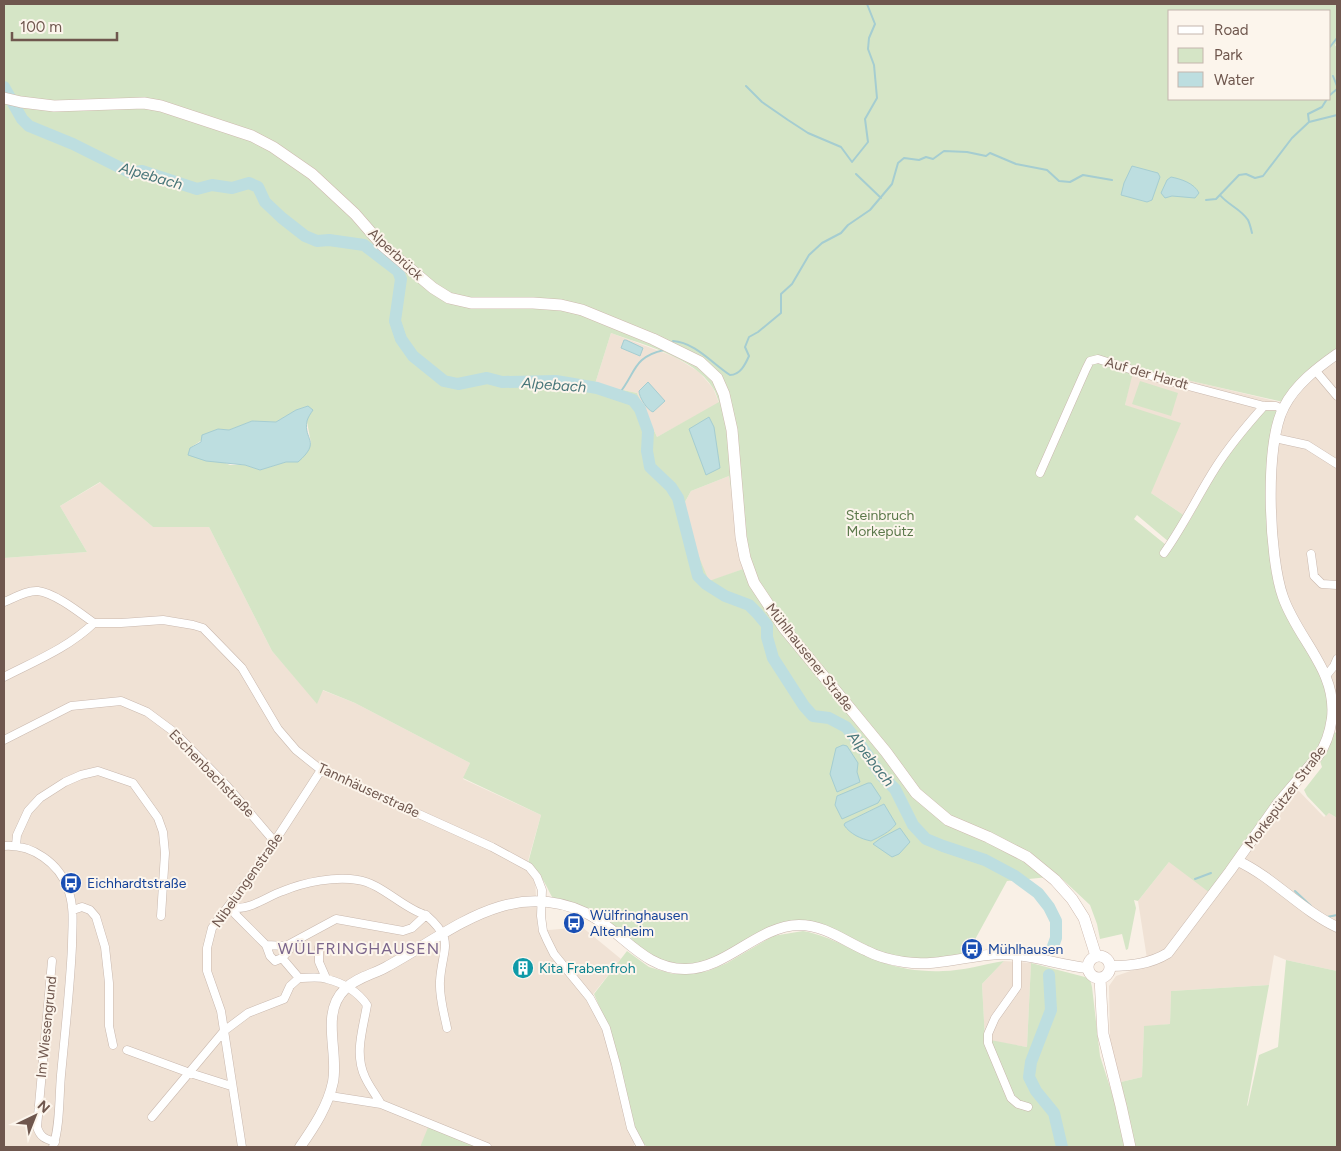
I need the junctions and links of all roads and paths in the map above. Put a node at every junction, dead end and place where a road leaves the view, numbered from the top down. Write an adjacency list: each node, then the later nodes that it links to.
1 (4, 98): 8 (main road, Alperbrück)
2 (1337, 354): 3 (street, Morkepützer Straße)
3 (1315, 370): 4 (street); 6 (street, Morkepützer Straße)
4 (1337, 396)
5 (1264, 406): 6 (street, Auf der Hardt); 10 (street, Auf der Hardt); 11 (street)
6 (1282, 409): 7 (street, Morkepützer Straße)
7 (1274, 438): 9 (street); 17 (street, Morkepützer Straße)
8 (735, 460): 36 (main road, Mühlhausener Straße)
9 (1337, 464)
10 (1040, 473)
11 (1164, 553)
12 (1311, 554): 13 (street)
13 (1337, 584)
14 (4, 602): 15 (street)
15 (94, 623): 18 (street); 20 (street, Tannhäuserstraße)
16 (1337, 659): 17 (street)
17 (1326, 676): 24 (street, Morkepützer Straße)
18 (4, 677)
19 (4, 740): 21 (street, Eschenbachstraße)
20 (321, 770): 21 (street, Nibelungenstraße); 25 (street, Tannhäuserstraße)
21 (274, 841): 26 (street, Nibelungenstraße)
22 (16, 845): 23 (street); 27 (street); 29 (street)
23 (4, 846)
24 (1238, 861): 30 (street); 39 (street, Morkepützer Straße)
25 (541, 901): 31 (street); 35 (street); 59 (street, Tannhäuserstraße)
26 (232, 909): 28 (street); 32 (street); 46 (street, Nibelungenstraße)
27 (73, 910): 47 (street); 55 (street)
28 (426, 915): 31 (street); 33 (street)
29 (161, 916)
30 (1337, 927)
31 (442, 933): 44 (street); 45 (street)
32 (266, 944): 33 (street); 37 (street)
33 (286, 946): 37 (street)
34 (318, 947): 42 (street)
35 (1017, 955): 40 (street); 53 (street)
36 (1096, 956): 39 (main road); 40 (main road)
37 (282, 958): 41 (street)
38 (52, 961): 55 (street, Im Wiesengrund)
39 (1110, 966): 43 (main road)
40 (1088, 968): 43 (main road)
41 (299, 978): 42 (street); 46 (street)
42 (326, 978): 44 (street)
43 (1100, 978): 60 (main road)
44 (347, 987): 51 (street); 52 (street)
45 (447, 1028)
46 (224, 1031): 49 (street); 50 (street, Nibelungenstraße)
47 (113, 1045)
48 (127, 1050): 49 (street)
49 (190, 1073): 50 (street); 54 (street)
50 (231, 1086): 56 (street, Nibelungenstraße)
51 (330, 1096): 52 (street); 57 (street)
52 (382, 1104): 58 (street)
53 (1028, 1107)
54 (152, 1117)
55 (54, 1144)
56 (242, 1147)
57 (300, 1147)
58 (487, 1147)
59 (641, 1147)
60 (1130, 1147)

